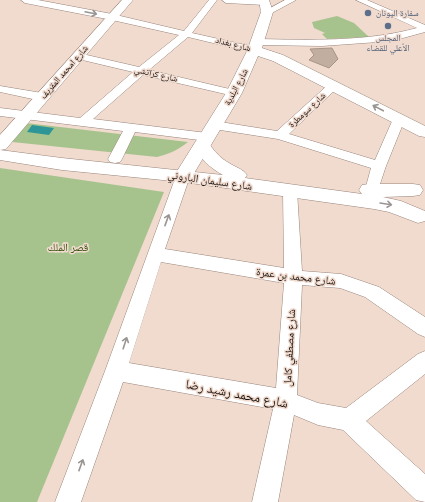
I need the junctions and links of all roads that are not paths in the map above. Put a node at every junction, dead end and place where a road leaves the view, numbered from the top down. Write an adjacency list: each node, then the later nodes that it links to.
1 (25, 0): 9 (street, شارع بغداد)
2 (128, 0): 10 (main road, شارع امحمد المقريف)
3 (213, 0): 12 (street)
4 (226, 0): 8 (street)
5 (292, 0): 8 (street)
6 (360, 0): 11 (street)
7 (78, 3): 9 (street)
8 (265, 5): 13 (main road, شارع البلدية)
9 (67, 8): 10 (street, شارع بغداد, one-way to 10)
10 (112, 17): 12 (street, شارع بغداد); 14 (main road, شارع امحمد المقريف)
11 (425, 29): 13 (street)
12 (186, 34): 13 (street, شارع بغداد); 15 (street)
13 (256, 46): 16 (main road, شارع بغداد); 18 (main road, شارع البلدية)
14 (78, 56): 15 (street, شارع كراتشي); 19 (main road, شارع امحمد المقريف)
15 (141, 71): 18 (street, شارع كراتشي); 23 (street)
16 (334, 85): 22 (main road, شارع بغداد, one-way to 16); 26 (street, شارع سومطرة)
17 (0, 89): 19 (street)
18 (234, 93): 27 (main road, شارع البلدية)
19 (42, 97): 21 (main road, شارع امحمد المقريف)
20 (0, 112): 21 (street)
21 (26, 115): 23 (street); 28 (main road, شارع امحمد المقريف)
22 (399, 119): 25 (main road, شارع بغداد); 31 (street)
23 (84, 122): 24 (street)
24 (131, 128): 27 (street); 30 (street)
25 (425, 132)
26 (280, 135): 27 (street); 31 (street)
27 (208, 136): 32 (main road, شارع البلدية); 33 (main road)
28 (0, 146): 30 (main road, شارع سليمان الباروني)
29 (0, 156): 32 (main road, شارع سليمان الباروني)
30 (115, 159): 32 (main road, شارع سليمان الباروني)
31 (379, 166): 35 (street)
32 (186, 172): 33 (main road, شارع سليمان الباروني); 36 (main road, شارع سليمان الباروني); 38 (street, one-way to 32)
33 (238, 175): 35 (main road, شارع سليمان الباروني)
34 (419, 188): 35 (main road, شارع سليمان الباروني); 37 (main road)
35 (372, 190)
36 (290, 192): 37 (main road, شارع سليمان الباروني, one-way to 37); 39 (street, شارع مصطفي كامل)
37 (422, 218)
38 (155, 254): 39 (street, شارع محمد بن عمرة); 42 (street, one-way to 38)
39 (293, 277): 40 (street, شارع محمد بن عمرة); 43 (street, شارع مصطفي كامل)
40 (425, 328)
41 (425, 361): 44 (street)
42 (116, 371): 43 (street, شارع محمد رشيد رضا); 46 (street, one-way to 42)
43 (286, 400): 44 (street, شارع محمد رشيد رضا); 47 (street, شارع مصطفي كامل)
44 (350, 420): 45 (street)
45 (425, 491)
46 (68, 502)
47 (265, 502)

